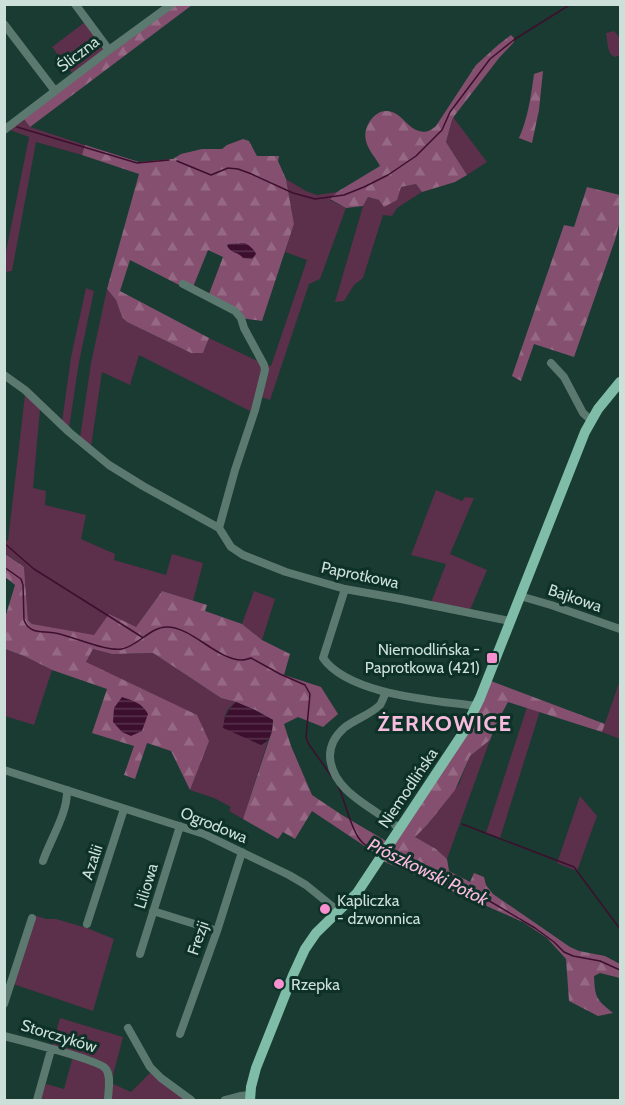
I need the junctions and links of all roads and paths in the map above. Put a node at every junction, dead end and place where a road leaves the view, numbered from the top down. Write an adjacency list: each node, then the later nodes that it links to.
1 (75, 4): 4 (street)
2 (172, 4): 4 (street, Śliczna)
3 (4, 24): 5 (street)
4 (110, 50): 5 (street, Śliczna)
5 (55, 91): 6 (street, Śliczna)
6 (7, 126)
7 (183, 284): 12 (street)
8 (551, 363): 11 (street)
9 (4, 375): 12 (street, Paprotkowa)
10 (621, 382): 11 (main road, Niemodlińska)
11 (591, 420): 14 (main road, Niemodlińska)
12 (219, 528): 13 (street, Paprotkowa)
13 (345, 589): 15 (street, Paprotkowa); 17 (street)
14 (520, 596): 15 (main road, Niemodlińska); 16 (street, Bajkowa)
15 (510, 621): 18 (main road, Niemodlińska)
16 (621, 629)
17 (386, 693): 18 (street); 23 (street)
18 (476, 706): 23 (main road, Niemodlińska)
19 (4, 770): 20 (street, Ogrodowa)
20 (67, 790): 21 (street, Ogrodowa); 25 (street)
21 (124, 808): 22 (street, Ogrodowa); 29 (street, Azalii)
22 (180, 826): 24 (street, Ogrodowa); 26 (street, Liliowa)
23 (399, 828): 27 (main road, Niemodlińska)
24 (242, 852): 27 (street, Ogrodowa); 30 (street, Frezji)
25 (43, 861)
26 (153, 911): 30 (street); 31 (street, Liliowa)
27 (338, 911): 37 (main road, Niemodlińska)
28 (32, 918): 32 (street)
29 (87, 924)
30 (217, 931): 34 (street, Frezji)
31 (140, 954)
32 (4, 1004)
33 (128, 1028): 40 (street)
34 (180, 1034)
35 (4, 1036): 36 (street, Storczyków)
36 (51, 1050): 38 (street); 39 (street, Storczyków)
37 (250, 1098): 41 (street)
38 (37, 1101)
39 (108, 1101)
40 (191, 1101)
41 (225, 1101)

